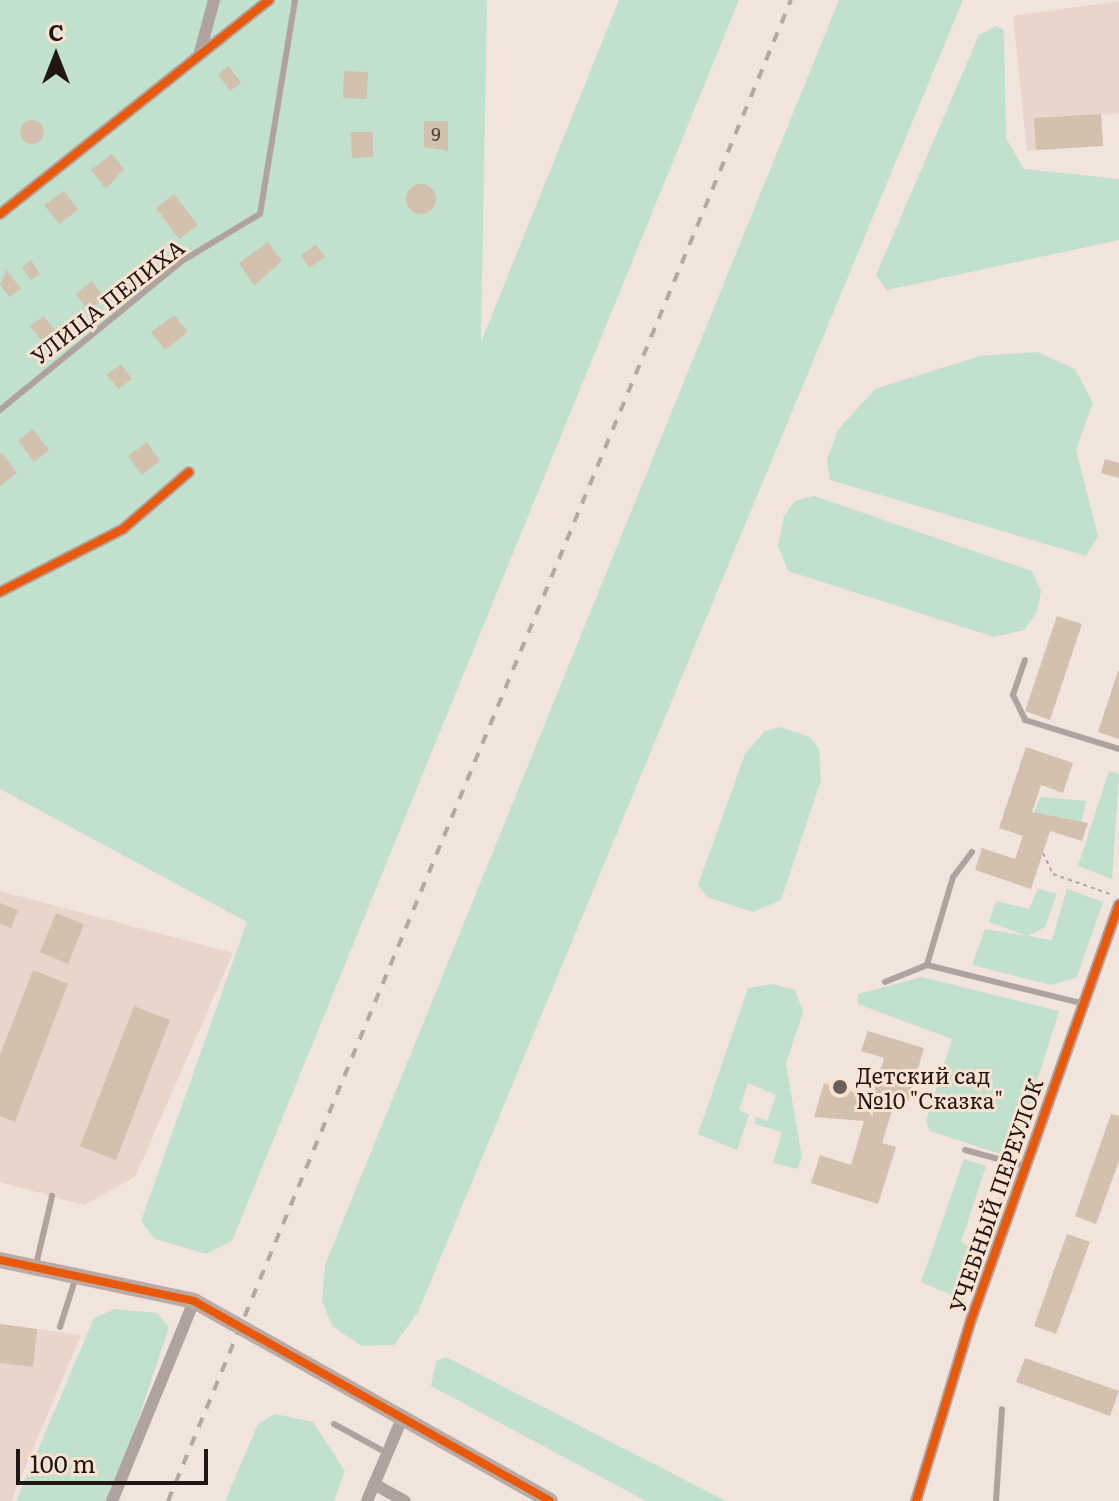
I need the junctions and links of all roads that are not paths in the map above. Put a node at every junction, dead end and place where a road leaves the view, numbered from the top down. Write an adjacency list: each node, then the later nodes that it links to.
1 (214, 0): 4 (street)
2 (269, 0): 4 (street)
3 (295, 0): 6 (lane, УЛИЦА ПЕЛИХА)
4 (197, 59): 5 (street)
5 (0, 214)
6 (0, 410)
7 (189, 472): 8 (street)
8 (0, 592)
9 (1025, 660): 10 (lane)
10 (1119, 749)
11 (972, 852): 13 (lane)
12 (1115, 899): 15 (street, УЧЕБНЫЙ ПЕРЕУЛОК)
13 (927, 965): 14 (lane); 15 (lane)
14 (885, 982)
15 (1081, 1003): 17 (street, УЧЕБНЫЙ ПЕРЕУЛОК)
16 (965, 1150): 17 (lane)
17 (1024, 1166): 33 (street, УЧЕБНЫЙ ПЕРЕУЛОК)
18 (52, 1196): 20 (lane)
19 (0, 1260): 20 (street)
20 (36, 1265): 21 (street)
21 (77, 1272): 22 (street); 23 (lane)
22 (194, 1301): 25 (street); 29 (street)
23 (60, 1327)
24 (1002, 1409): 34 (lane)
25 (403, 1416): 27 (street); 32 (street)
26 (334, 1424): 27 (lane)
27 (387, 1453): 28 (street)
28 (374, 1484): 30 (street); 31 (street)
29 (112, 1501)
30 (367, 1501)
31 (405, 1501)
32 (550, 1501)
33 (916, 1501)
34 (996, 1501)

